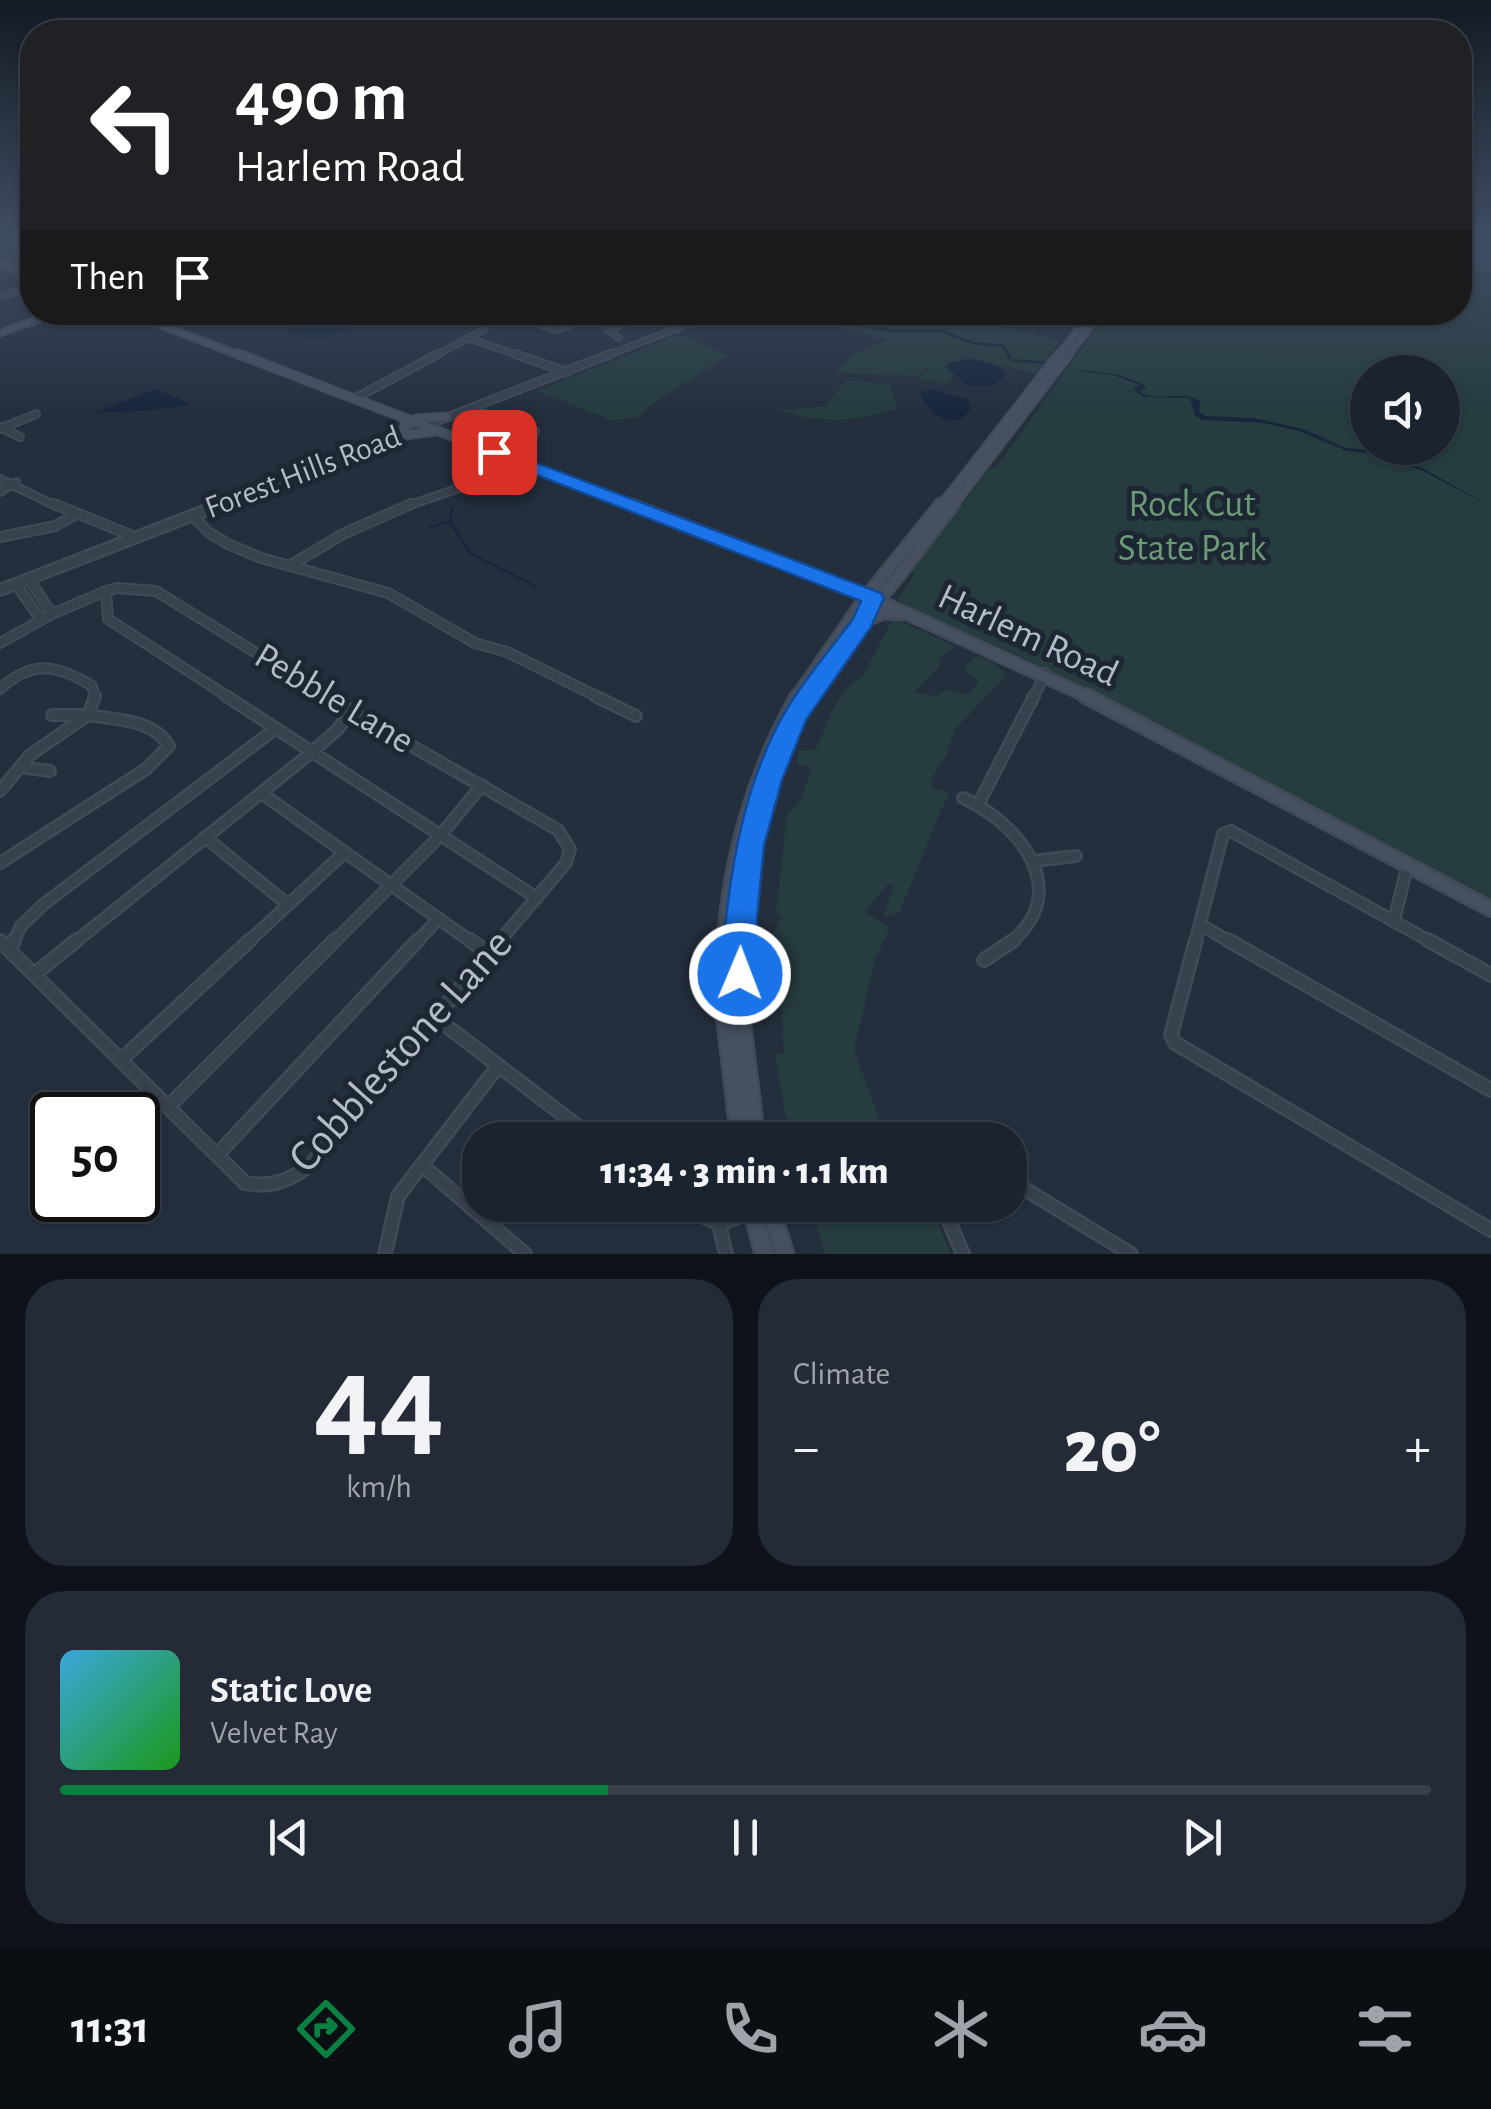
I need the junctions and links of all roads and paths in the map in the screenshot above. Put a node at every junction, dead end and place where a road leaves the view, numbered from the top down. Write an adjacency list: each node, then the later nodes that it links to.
1 (162, 325): 15 (main road, Harlem Road)
2 (542, 325): 3 (street)
3 (571, 325)
4 (620, 325): 12 (street)
5 (672, 325): 9 (street)
6 (686, 325): 9 (street, Forest Hills Road)
7 (1083, 325): 13 (main road)
8 (1090, 325): 13 (main road)
9 (678, 328): 14 (street, Forest Hills Road)
10 (486, 330): 11 (street)
11 (468, 338): 14 (street); 15 (street)
12 (619, 338)
13 (1061, 358): 37 (main road)
14 (567, 372): 16 (street, Forest Hills Road)
15 (354, 399): 18 (main road, Harlem Road)
16 (470, 409): 19 (street, Forest Hills Road); 25 (street)
17 (36, 414): 21 (street)
18 (402, 417): 19 (main road); 20 (main road, Harlem Road); 23 (main road)
19 (447, 417): 20 (street, Forest Hills Road)
20 (424, 426): 22 (main road, Harlem Road); 23 (street, Forest Hills Road)
21 (0, 428): 24 (street)
22 (440, 431): 23 (main road); 25 (main road, Harlem Road)
23 (396, 436): 31 (street, Forest Hills Road)
24 (20, 437)
25 (494, 452): 26 (main road, Harlem Road)
26 (514, 460): 34 (street); 36 (main road, Harlem Road)
27 (0, 478): 28 (street)
28 (16, 482): 29 (street); 30 (street)
29 (0, 492)
30 (75, 515): 32 (street); 33 (street)
31 (192, 515): 32 (street, Forest Hills Road); 34 (street)
32 (135, 537): 35 (street, Forest Hills Road)
33 (0, 538)
34 (291, 565): 54 (street)
35 (29, 579): 38 (street, Forest Hills Road); 44 (street)
36 (822, 580): 37 (main road); 41 (main road, Harlem Road); 47 (main road)
37 (888, 580): 41 (main road); 45 (main road)
38 (16, 584): 39 (street, Forest Hills Road); 46 (street)
39 (0, 590)
40 (106, 591): 42 (street, Pebble Lane); 43 (street); 51 (street, Pebble Lane)
41 (869, 596): 45 (main road, Harlem Road); 47 (main road)
42 (85, 600): 43 (street); 44 (street, Pebble Lane)
43 (106, 603): 55 (street)
44 (52, 614): 46 (street, Pebble Lane)
45 (908, 614): 47 (main road); 49 (main road, Harlem Road)
46 (42, 620): 48 (street, Pebble Lane)
47 (858, 620): 90 (main road); 91 (main road)
48 (0, 643)
49 (1046, 672): 63 (street); 71 (main road, Harlem Road)
50 (0, 689): 52 (street)
51 (350, 711): 56 (street); 59 (street, Pebble Lane)
52 (88, 715): 53 (street); 57 (street); 70 (street)
53 (52, 716)
54 (636, 716)
55 (275, 730): 56 (street); 79 (street)
56 (312, 752): 61 (street); 64 (street)
57 (20, 767): 58 (street); 60 (street)
58 (50, 772)
59 (482, 786): 64 (street); 66 (street, Pebble Lane)
60 (0, 791)
61 (261, 793): 65 (street); 67 (street)
62 (963, 798): 63 (street)
63 (978, 805): 69 (street)
64 (440, 836): 72 (street); 73 (street)
65 (205, 838): 74 (street); 82 (street)
66 (570, 849): 73 (street, Cobblestone Lane)
67 (345, 852): 72 (street); 74 (street)
68 (1076, 856): 69 (street)
69 (1033, 861): 81 (street)
70 (0, 863)
71 (1408, 867): 75 (main road, Harlem Road); 77 (street)
72 (390, 884): 76 (street); 88 (street)
73 (537, 898): 80 (street, Cobblestone Lane)
74 (288, 904): 85 (street)
75 (1491, 910)
76 (439, 918): 80 (street); 92 (street)
77 (1394, 922): 78 (street); 83 (street)
78 (1201, 925): 87 (street); 101 (street)
79 (5, 945): 82 (street, Cobblestone Lane)
80 (489, 954): 84 (street, Cobblestone Lane)
81 (984, 960)
82 (36, 973): 85 (street, Cobblestone Lane)
83 (1491, 976)
84 (436, 1018): 86 (street); 92 (street, Cobblestone Lane)
85 (122, 1059): 88 (street, Cobblestone Lane)
86 (498, 1066): 89 (street); 93 (street)
87 (1491, 1090)
88 (170, 1106): 92 (street, Cobblestone Lane)
89 (572, 1122)
90 (737, 1122)
91 (754, 1122)
92 (217, 1155)
93 (422, 1165): 102 (street); 103 (street)
94 (1027, 1190): 108 (street)
95 (715, 1222): 100 (street)
96 (724, 1222): 100 (street)
97 (763, 1222): 105 (main road)
98 (770, 1222): 106 (main road)
99 (949, 1222): 107 (street)
100 (719, 1224): 104 (street)
101 (1491, 1230)
102 (385, 1254)
103 (526, 1254)
104 (726, 1254)
105 (764, 1254)
106 (784, 1254)
107 (963, 1254)
108 (1131, 1254)

